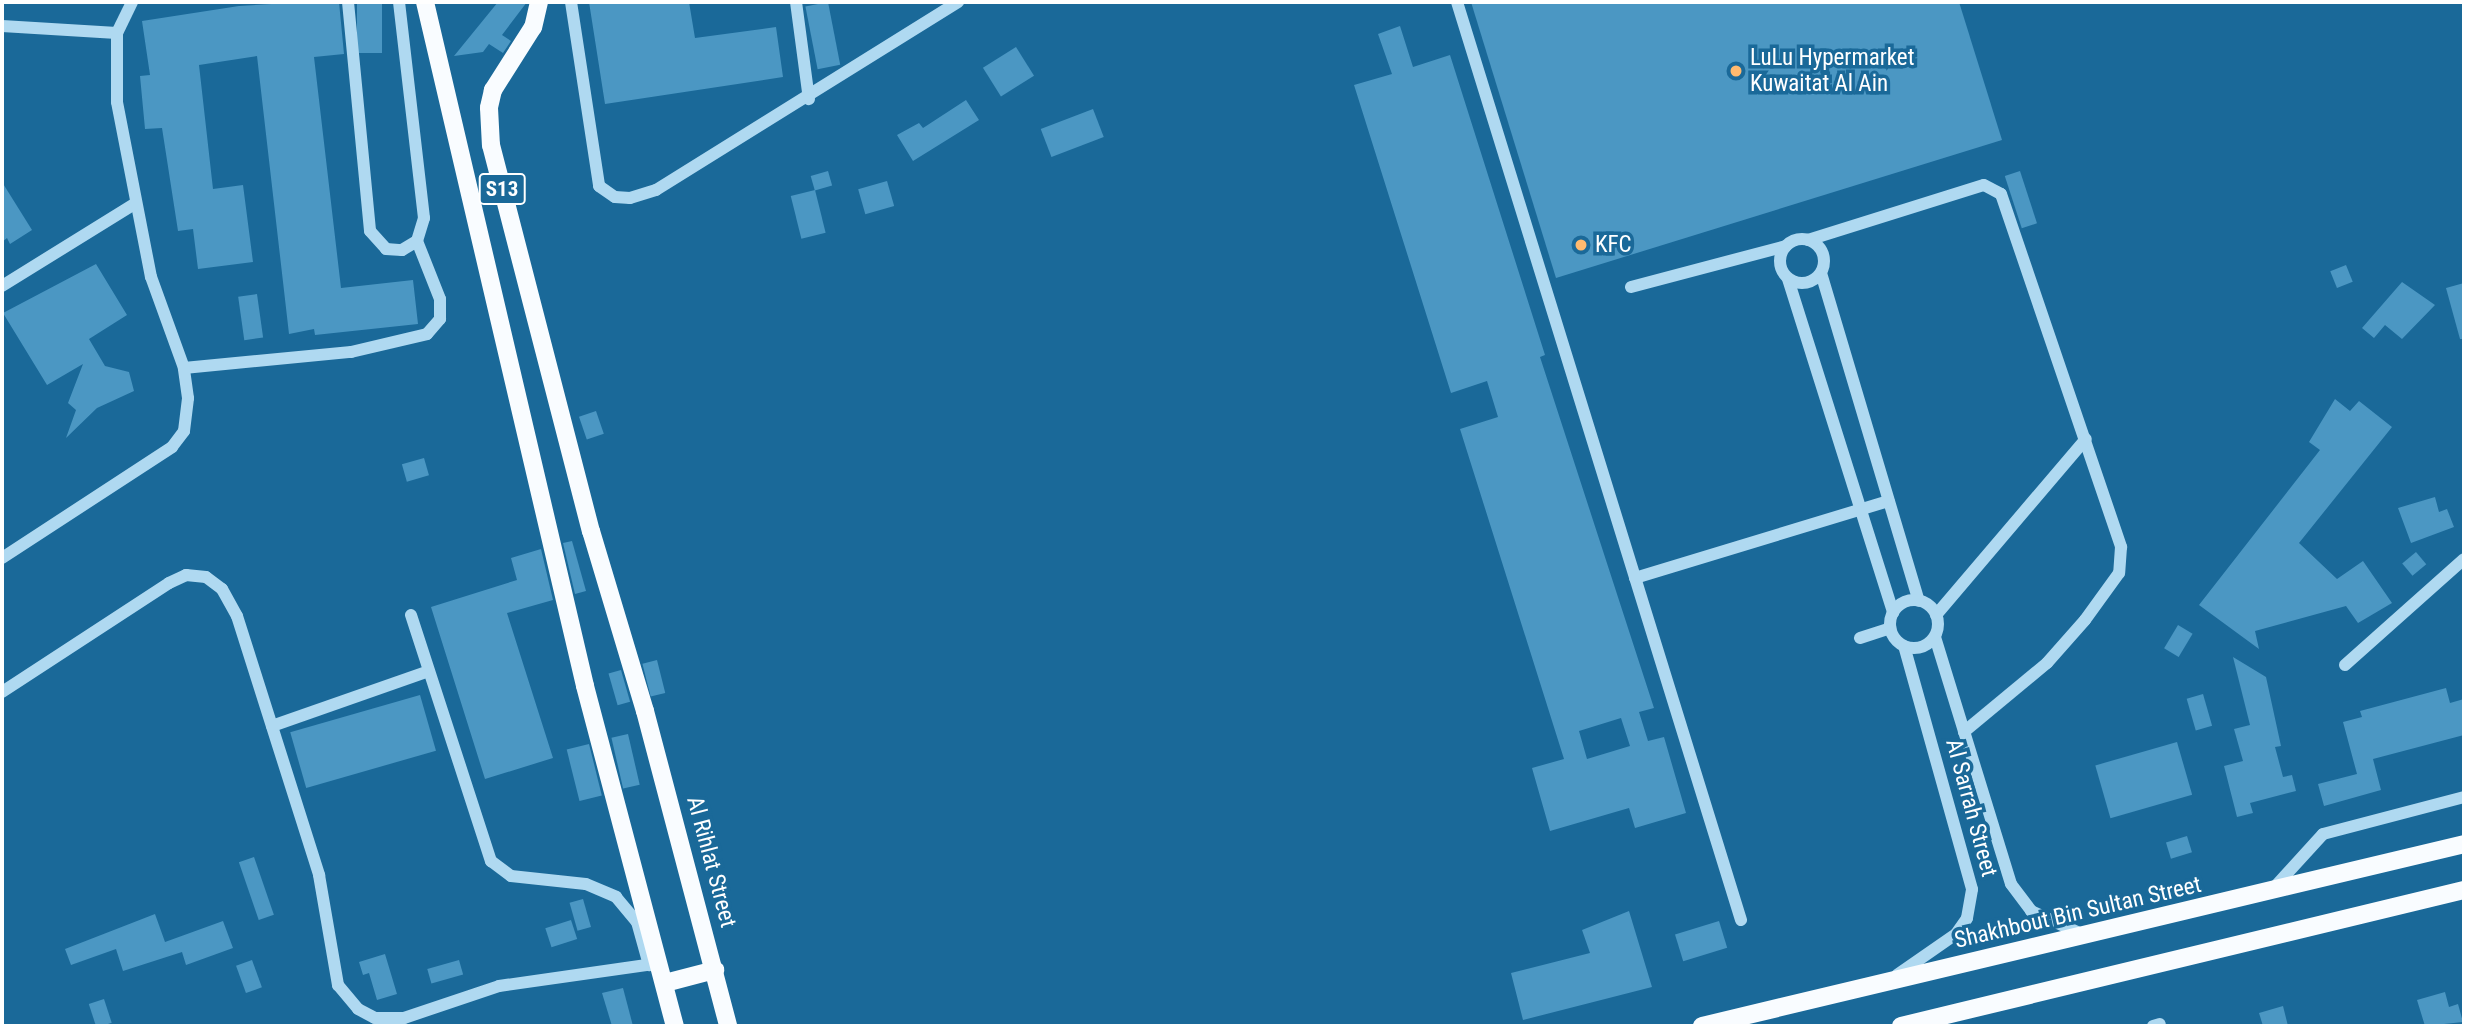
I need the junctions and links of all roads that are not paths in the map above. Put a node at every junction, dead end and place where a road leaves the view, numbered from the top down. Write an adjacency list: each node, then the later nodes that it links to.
1 (132, 2): 11 (street)
2 (348, 2): 15 (street)
3 (398, 2): 15 (street)
4 (425, 2): 47 (main road, S13)
5 (539, 2): 48 (main road, Al Rihlat Street / S13)
6 (571, 2): 12 (street)
7 (796, 2): 12 (street)
8 (958, 2): 12 (street)
9 (1457, 2): 27 (street)
10 (2, 26): 11 (street)
11 (117, 33): 13 (street)
12 (809, 99)
13 (134, 204): 19 (street); 21 (street)
14 (1808, 240): 16 (street); 17 (street); 22 (street)
15 (417, 241): 21 (street)
16 (1786, 246): 18 (street); 20 (street)
17 (1821, 273): 18 (street); 23 (street)
18 (1788, 279): 24 (street)
19 (2, 286)
20 (1631, 287)
21 (184, 369): 25 (street)
22 (2086, 439): 31 (street); 40 (street)
23 (1889, 501): 24 (street); 28 (street)
24 (1860, 510): 27 (street); 29 (street)
25 (2, 558)
26 (2464, 559): 36 (street)
27 (1635, 578): 45 (street)
28 (1919, 601): 29 (street); 31 (street)
29 (1893, 613): 32 (street)
30 (411, 615): 37 (street)
31 (1936, 615): 33 (street)
32 (1890, 628): 34 (street); 35 (street)
33 (1934, 637): 35 (street); 40 (street, Al Sarrah Street)
34 (1860, 638)
35 (1904, 646): 50 (street, Al Sarrah Street)
36 (2345, 665)
37 (429, 671): 39 (street); 47 (street)
38 (2, 692): 39 (street)
39 (272, 726): 47 (street)
40 (1964, 732): 46 (street, Al Sarrah Street)
41 (2464, 797): 44 (street)
42 (2464, 844): 44 (main road, Shakhbout Bin Sultan Street)
43 (2464, 890): 54 (main road)
44 (2270, 892): 46 (main road, Shakhbout Bin Sultan Street)
45 (1741, 920)
46 (2088, 937): 50 (main road, Shakhbout Bin Sultan Street)
47 (655, 964): 49 (main road)
48 (715, 970): 49 (main road); 52 (main road, Al Rihlat Street)
49 (665, 983): 51 (main road)
50 (1884, 984): 53 (main road, Shakhbout Bin Sultan Street)
51 (675, 1026)
52 (728, 1026)
53 (1702, 1026)
54 (1900, 1026)

